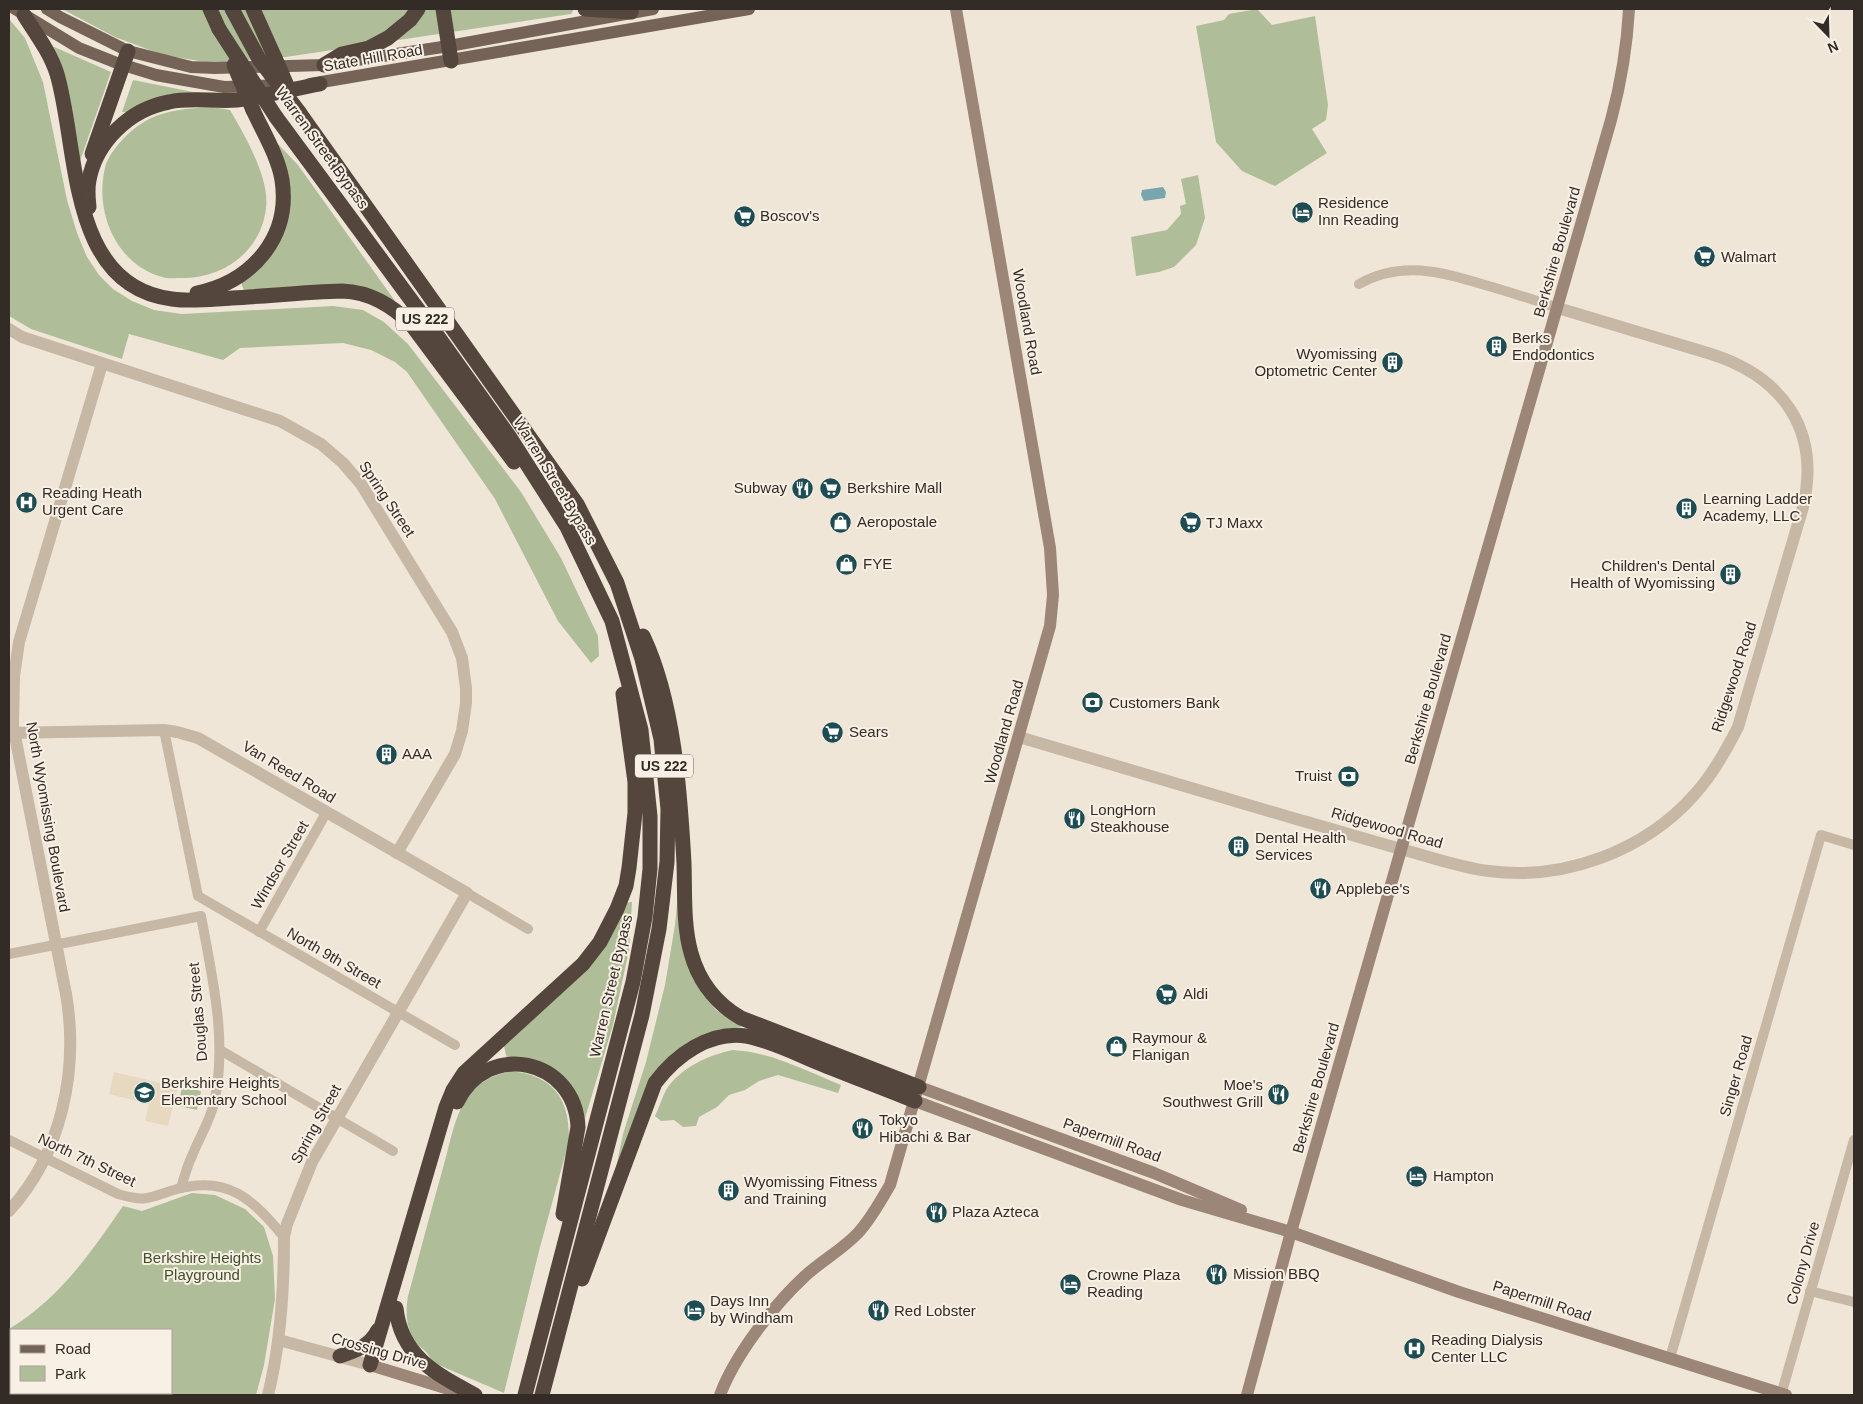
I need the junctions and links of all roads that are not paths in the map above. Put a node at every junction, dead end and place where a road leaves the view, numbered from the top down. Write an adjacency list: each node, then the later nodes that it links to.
1 (47, 9): 17 (main road, State Hill Road)
2 (210, 9): 15 (highway, Warren Street Bypass / US 222)
3 (232, 9): 21 (highway, Warren Street Bypass / US 222, bridge)
4 (253, 9): 21 (highway, bridge)
5 (418, 9): 19 (highway)
6 (443, 9): 16 (highway)
7 (451, 9): 16 (highway)
8 (585, 9): 14 (highway)
9 (654, 9): 14 (main road, State Hill Road)
10 (956, 9): 33 (main road, Woodland Road)
11 (1629, 9): 25 (main road, Berkshire Boulevard)
12 (737, 10): 18 (main road, State Hill Road)
13 (20, 12): 17 (main road, State Hill Road); 23 (highway)
14 (631, 12): 16 (main road, State Hill Road)
15 (219, 29): 22 (highway, bridge); 28 (highway, Warren Street Bypass / US 222, bridge)
16 (453, 45): 18 (highway); 19 (main road, State Hill Road)
17 (130, 60): 19 (main road, State Hill Road); 20 (main road, State Hill Road); 22 (highway); 23 (highway)
18 (456, 60): 20 (main road, State Hill Road)
19 (324, 65)
20 (320, 84): 22 (highway)
21 (299, 112): 29 (highway, Warren Street Bypass / US 222)
22 (103, 147)
23 (83, 211): 28 (highway)
24 (1359, 284): 25 (street)
25 (1558, 308): 36 (main road, Berkshire Boulevard); 36 (street, Ridgewood Road)
26 (9, 329): 27 (street, Spring Street)
27 (102, 364): 32 (street, North Wyomissing Boulevard); 37 (street, Spring Street)
28 (567, 528): 30 (highway, Warren Street Bypass / US 222)
29 (617, 583): 46 (highway); 63 (highway, Warren Street Bypass / US 222)
30 (612, 620): 58 (highway); 64 (highway, Warren Street Bypass / US 222)
31 (164, 730): 32 (street, Van Reed Road); 34 (street, Van Reed Road); 40 (street, North 9th Street)
32 (12, 733): 41 (street, North Wyomissing Boulevard)
33 (1019, 737): 36 (street, Ridgewood Road); 46 (main road, Woodland Road)
34 (326, 813): 37 (street, Van Reed Road); 40 (street, Windsor Street)
35 (1854, 845): 61 (street, Singer Road)
36 (1402, 849): 54 (main road, Berkshire Boulevard)
37 (397, 853): 38 (street, Van Reed Road)
38 (466, 893): 39 (street, Van Reed Road); 43 (street, Spring Street)
39 (528, 929)
40 (259, 932): 43 (street, North 9th Street)
41 (56, 945): 42 (street); 45 (street, Douglas Street); 51 (street, North Wyomissing Boulevard)
42 (9, 954)
43 (398, 1012): 44 (street, North 9th Street); 47 (street, Spring Street)
44 (455, 1045)
45 (220, 1050): 47 (street); 52 (street, Douglas Street)
46 (917, 1094): 54 (main road, Papermill Road); 63 (highway); 69 (main road, Woodland Road)
47 (338, 1118): 50 (street); 55 (street, Spring Street)
48 (9, 1140): 51 (street, North 7th Street)
49 (1854, 1140): 56 (street, Colony Drive)
50 (394, 1151)
51 (46, 1158): 52 (street, North 7th Street); 53 (street, North Wyomissing Boulevard)
52 (181, 1188): 55 (street, North 7th Street)
53 (9, 1211)
54 (1291, 1232): 61 (main road, Papermill Road); 70 (main road, Berkshire Boulevard)
55 (284, 1237): 59 (street, Spring Street)
56 (1810, 1291): 57 (street); 71 (street, Colony Drive)
57 (1854, 1302)
58 (390, 1311): 60 (highway); 62 (highway); 64 (highway); 68 (highway)
59 (279, 1340): 60 (street, Crossing Drive); 66 (street, Spring Street)
60 (340, 1356): 62 (street, Crossing Drive)
61 (1670, 1358): 71 (main road, Papermill Road)
62 (374, 1366): 67 (main road, Crossing Drive)
63 (548, 1372): 65 (highway, Warren Street Bypass / US 222)
64 (526, 1388)
65 (542, 1394)
66 (268, 1395)
67 (469, 1395)
68 (475, 1395)
69 (720, 1395)
70 (1247, 1395)
71 (1782, 1395)

